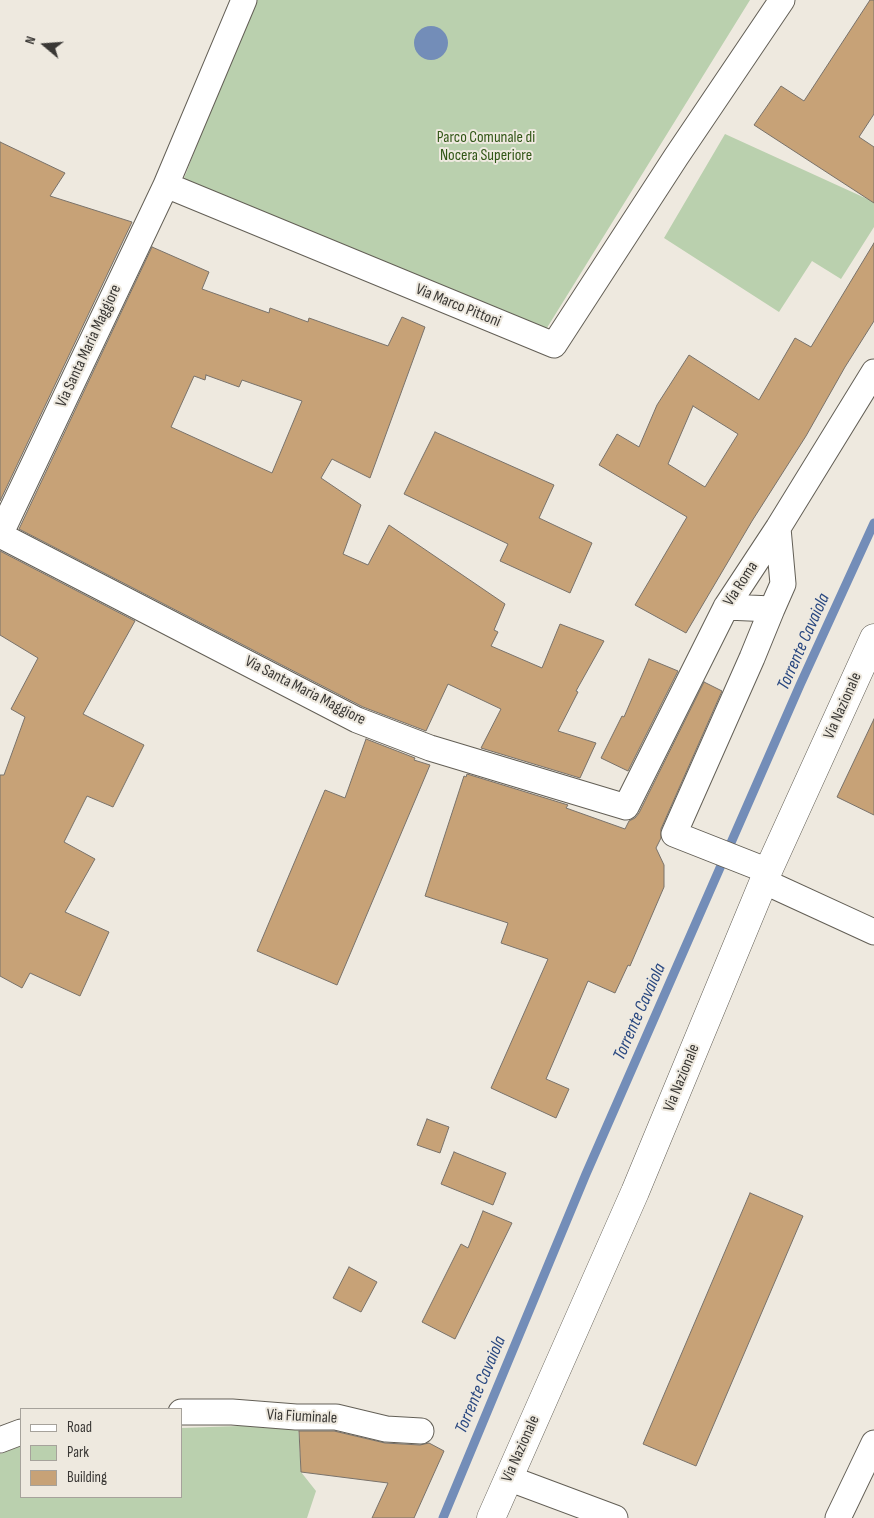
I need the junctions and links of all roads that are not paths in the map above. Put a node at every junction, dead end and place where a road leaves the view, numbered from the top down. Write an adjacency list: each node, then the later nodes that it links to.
1 (244, 0): 3 (street)
2 (782, 0): 3 (street, Via Marco Pittoni)
3 (166, 185): 6 (street, Via Santa Maria Maggiore)
4 (874, 372): 5 (street, Via Roma)
5 (778, 528): 7 (street, Via Roma); 8 (street)
6 (0, 535): 10 (street, Via Santa Maria Maggiore)
7 (726, 606): 8 (street); 10 (street, Via Roma)
8 (772, 609): 11 (street)
9 (874, 638): 11 (main road, Via Nazionale)
10 (626, 807)
11 (760, 872): 12 (street); 18 (main road, Via Nazionale)
12 (874, 932)
13 (182, 1412): 14 (street, Via Fiuminale)
14 (421, 1431)
15 (20, 1432): 16 (street)
16 (0, 1440)
17 (874, 1443): 21 (street)
18 (508, 1478): 19 (main road, Via Nazionale); 20 (street)
19 (491, 1518)
20 (615, 1518)
21 (838, 1518)

